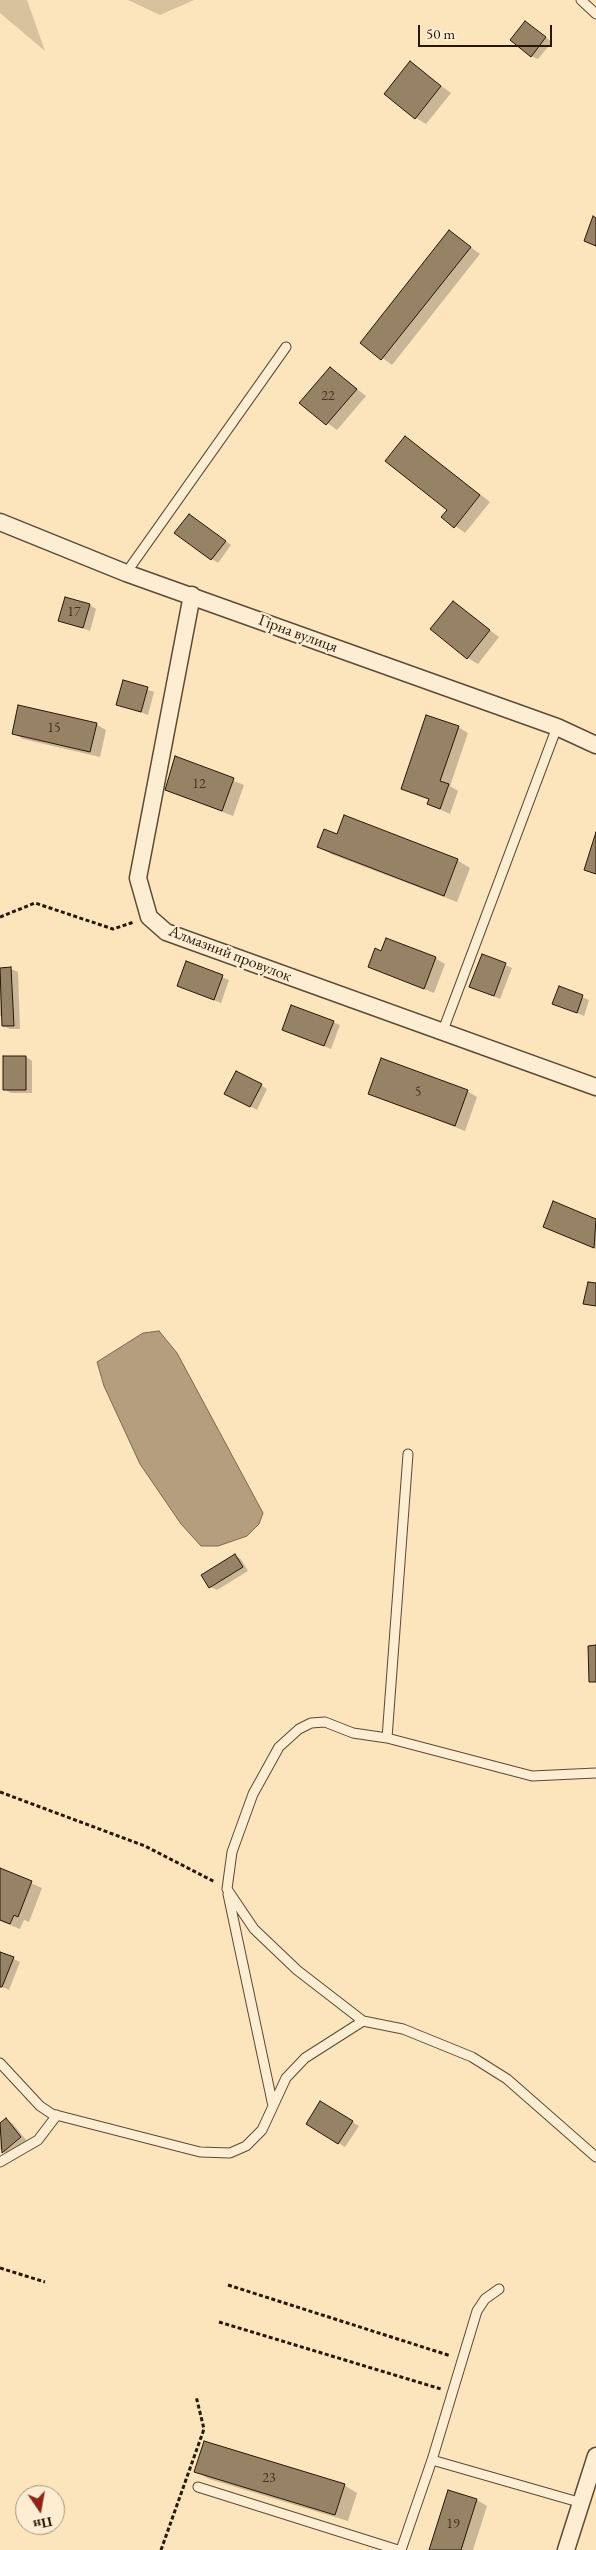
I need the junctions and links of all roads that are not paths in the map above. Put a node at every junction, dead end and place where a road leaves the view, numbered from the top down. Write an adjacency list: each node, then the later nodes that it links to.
1 (581, 0): 2 (lane)
2 (596, 14)
3 (286, 348): 5 (lane)
4 (0, 522): 5 (street, Гірна вулиця)
5 (126, 573): 6 (street, Гірна вулиця)
6 (192, 595): 7 (street, Гірна вулиця); 9 (street, Алмазний провулок)
7 (557, 727): 8 (street, Гірна вулиця); 9 (lane)
8 (596, 745)
9 (442, 1033): 10 (street, Алмазний провулок)
10 (596, 1087)
11 (408, 1454): 12 (lane)
12 (387, 1738): 13 (lane); 14 (lane)
13 (596, 1773)
14 (227, 1888): 15 (lane); 17 (lane)
15 (363, 2022): 17 (lane); 19 (lane)
16 (0, 2063): 18 (lane)
17 (273, 2106): 18 (lane)
18 (57, 2115): 20 (lane)
19 (596, 2157)
20 (0, 2162)
21 (499, 2288): 23 (lane)
22 (596, 2456): 25 (street)
23 (432, 2460): 25 (lane); 26 (lane)
24 (198, 2487): 26 (lane)
25 (582, 2503): 27 (street)
26 (400, 2550)
27 (566, 2550)

